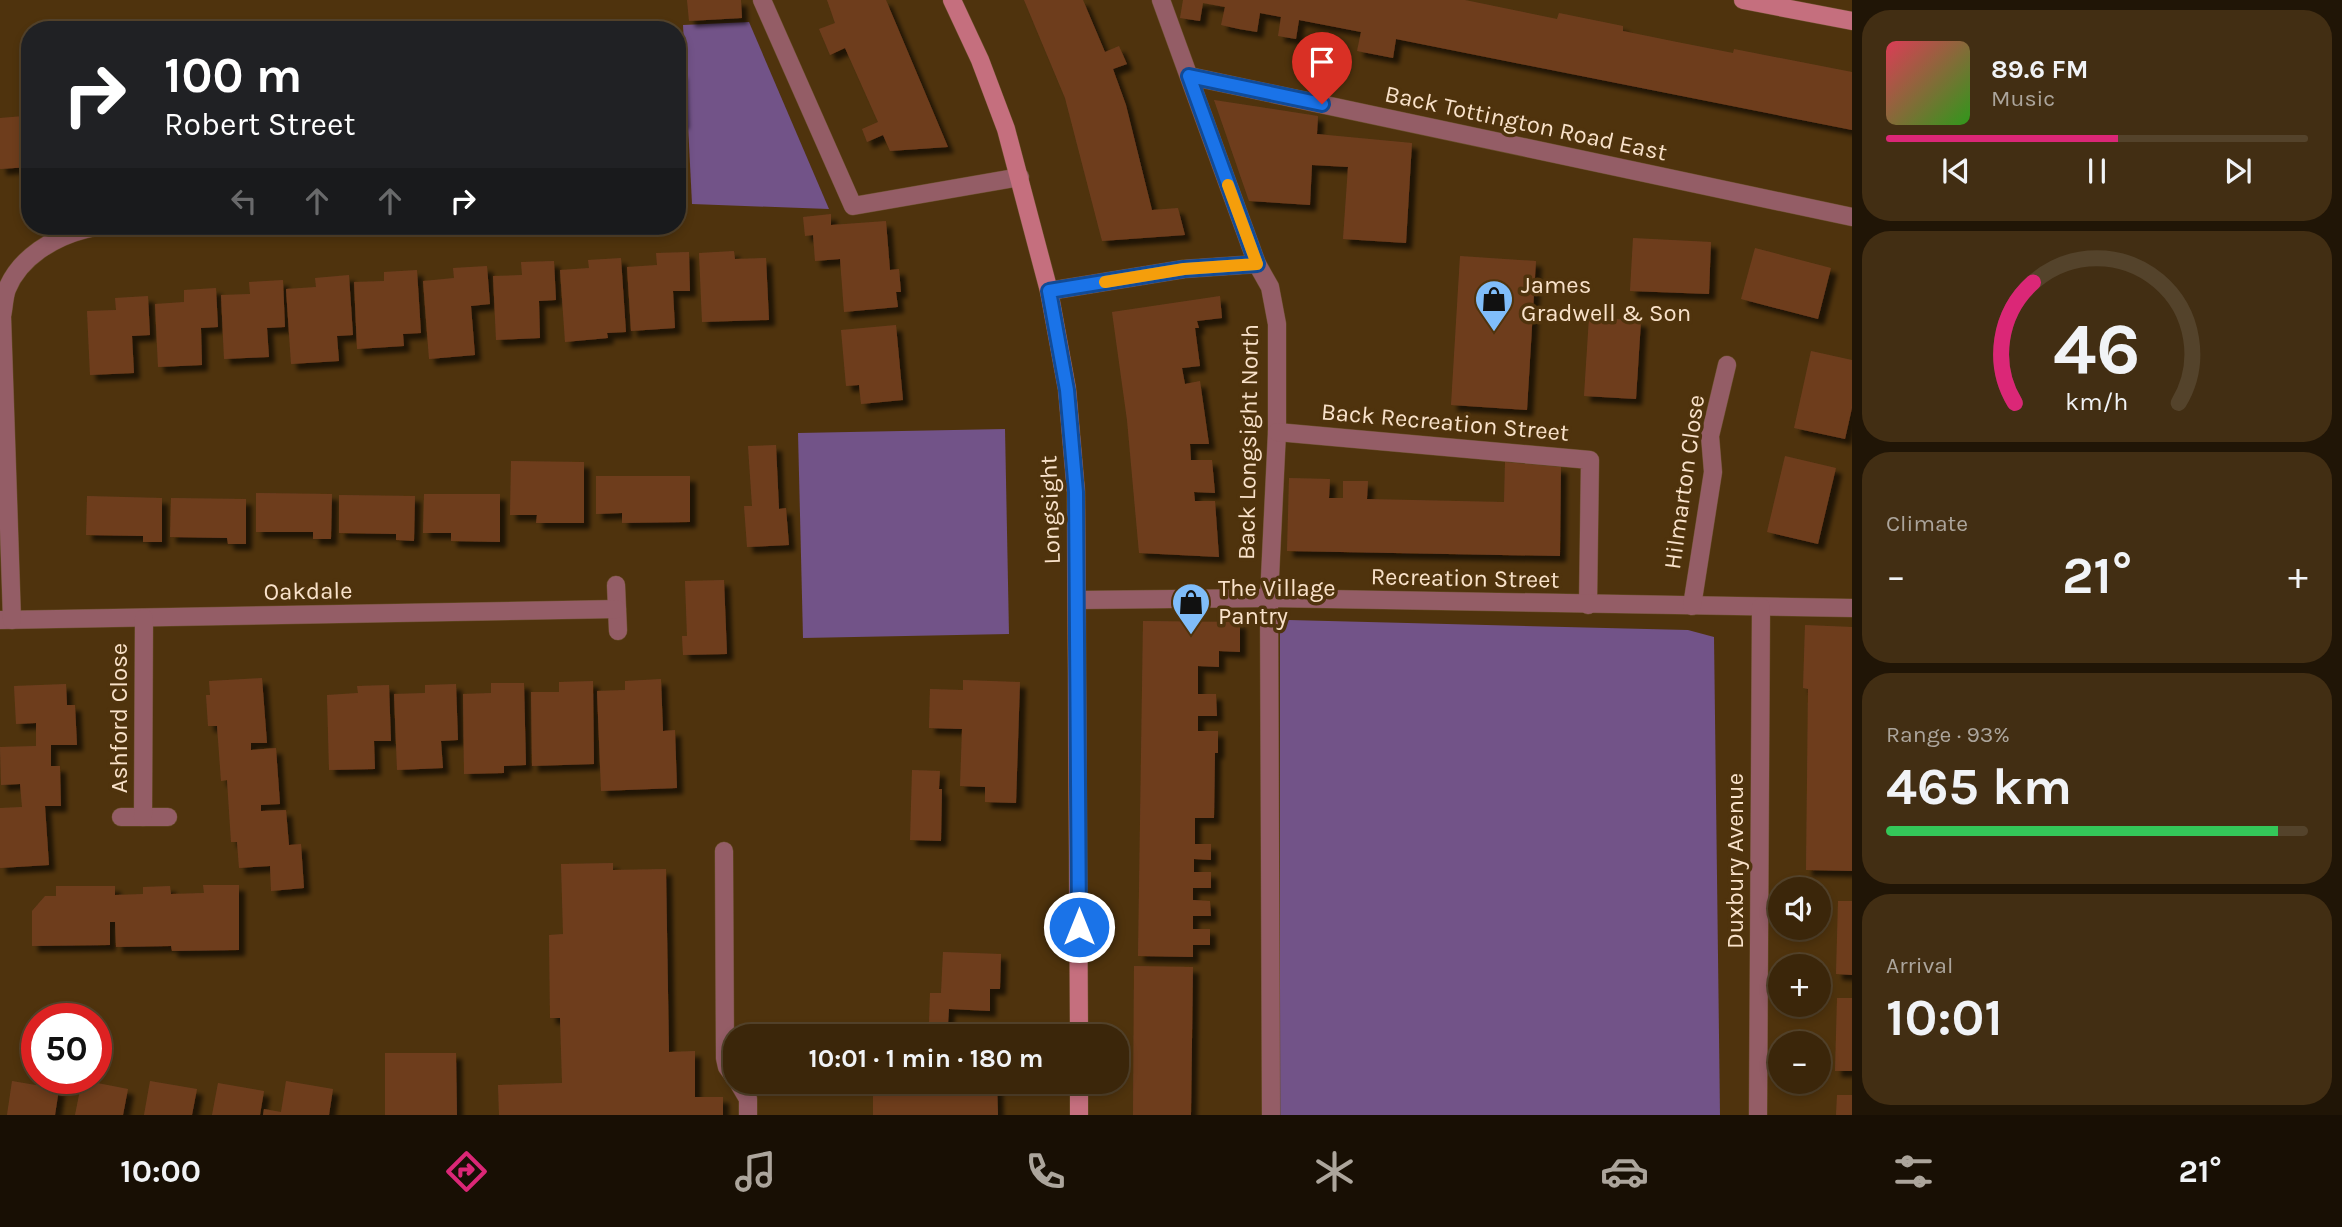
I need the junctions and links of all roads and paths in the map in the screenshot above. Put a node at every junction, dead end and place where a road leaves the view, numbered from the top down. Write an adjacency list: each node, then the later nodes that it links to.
1 (762, 0): 7 (street)
2 (952, 0): 7 (main road, Longsight)
3 (1161, 0): 6 (street, Back Longsight North)
4 (1743, 0): 5 (main road)
5 (1852, 21)
6 (1189, 76): 8 (street, Back Tottington Road East); 10 (street, Back Longsight North)
7 (1020, 177): 11 (main road, Longsight)
8 (1852, 217)
9 (69, 235): 23 (street)
10 (1257, 264): 11 (street); 13 (street, Back Longsight North)
11 (1049, 291): 16 (main road, Longsight)
12 (1727, 365): 18 (street, Hilmarton Close)
13 (1277, 432): 15 (street, Back Longsight North); 17 (street, Back Recreation Street)
14 (616, 585): 21 (street)
15 (1269, 598): 16 (street, Recreation Street); 17 (street, Recreation Street); 35 (street, Back Longsight North)
16 (1077, 600): 30 (main road, Longsight)
17 (1588, 605): 18 (street, Recreation Street)
18 (1692, 606): 19 (street, Recreation Street)
19 (1761, 607): 20 (street, Recreation Street); 36 (street, Duxbury Avenue)
20 (1852, 608)
21 (617, 609): 22 (street, Oakdale); 24 (street)
22 (144, 618): 23 (street, Oakdale); 26 (street, Ashford Close)
23 (6, 620)
24 (618, 631)
25 (121, 817): 26 (street, Ashford Close)
26 (143, 817): 27 (street, Ashford Close)
27 (168, 817)
28 (724, 851): 29 (street)
29 (725, 1024)
30 (1079, 1024)
31 (745, 1094): 33 (street)
32 (1079, 1094): 34 (main road)
33 (748, 1115)
34 (1079, 1115)
35 (1271, 1115)
36 (1758, 1115)

